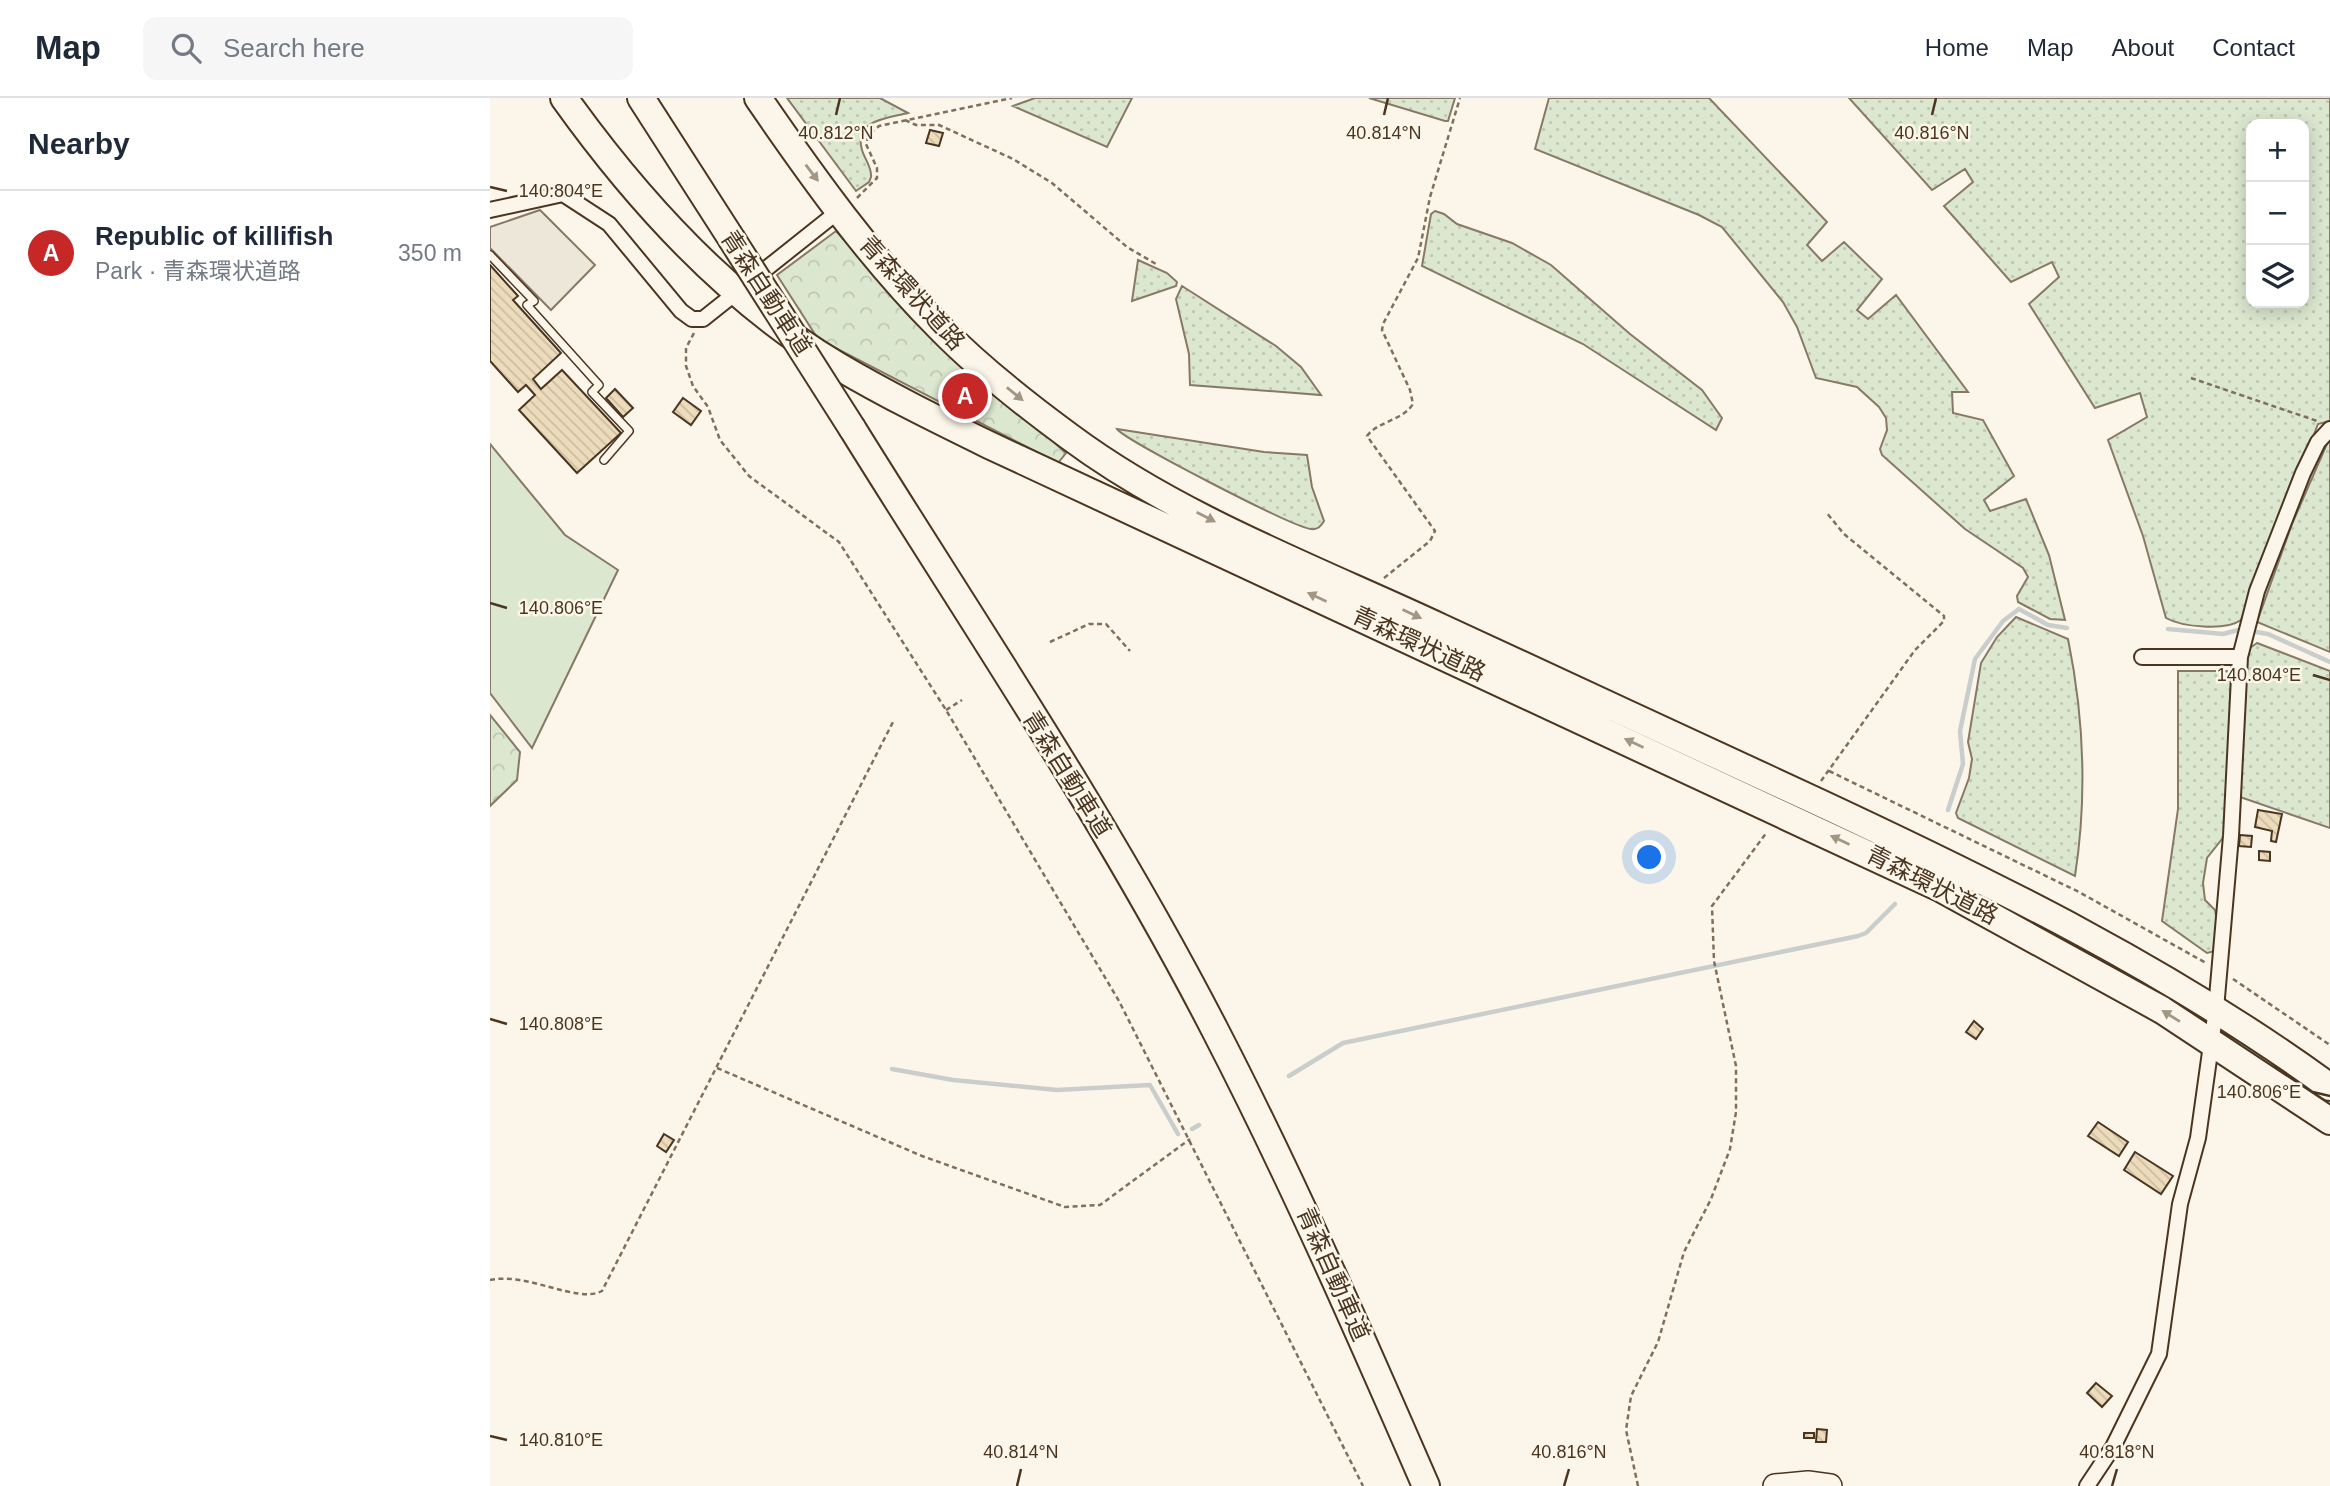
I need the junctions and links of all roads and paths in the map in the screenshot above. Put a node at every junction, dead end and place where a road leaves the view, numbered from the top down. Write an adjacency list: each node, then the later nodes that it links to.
1 (564, 98): 11 (highway, 青森環状道路)
2 (641, 98): 38 (highway, 青森自動車道, bridge)
3 (758, 98): 8 (highway, 青森環状道路, one-way to 8)
4 (1012, 98): 6 (path)
5 (1460, 98): 17 (path)
6 (905, 120): 8 (path); 10 (path)
7 (490, 210): 12 (street)
8 (840, 210): 11 (street); 17 (highway, 青森環状道路, one-way to 17)
9 (490, 255): 15 (lane)
10 (1156, 264)
11 (737, 290): 12 (street); 27 (highway, 青森環状道路, one-way to 11)
12 (703, 318): 23 (path)
13 (2191, 378): 14 (path)
14 (2330, 429): 21 (street)
15 (604, 460)
16 (1826, 512): 25 (path)
17 (1374, 596): 26 (highway, 青森環状道路, one-way to 26)
18 (1050, 642): 19 (path)
19 (1130, 651)
20 (2142, 657): 21 (street)
21 (2239, 657): 28 (street)
22 (962, 700): 23 (path)
23 (946, 710): 35 (path)
24 (894, 720): 32 (path)
25 (1829, 771): 26 (path); 28 (path)
26 (1807, 797): 29 (highway, 青森環状道路)
27 (1781, 812): 30 (highway, 青森環状道路, one-way to 27); 39 (path)
28 (2220, 971): 29 (street); 31 (path)
29 (2216, 1009): 30 (street); 33 (highway, 青森環状道路)
30 (2212, 1041): 34 (highway, 青森環状道路); 42 (street)
31 (2330, 1045)
32 (717, 1068): 35 (path); 36 (path)
33 (2330, 1087)
34 (2330, 1121)
35 (1190, 1139): 37 (path)
36 (490, 1280)
37 (1363, 1486)
38 (1426, 1486)
39 (1638, 1486)
40 (1775, 1486): 41 (main road)
41 (1830, 1486)
42 (2087, 1486)

